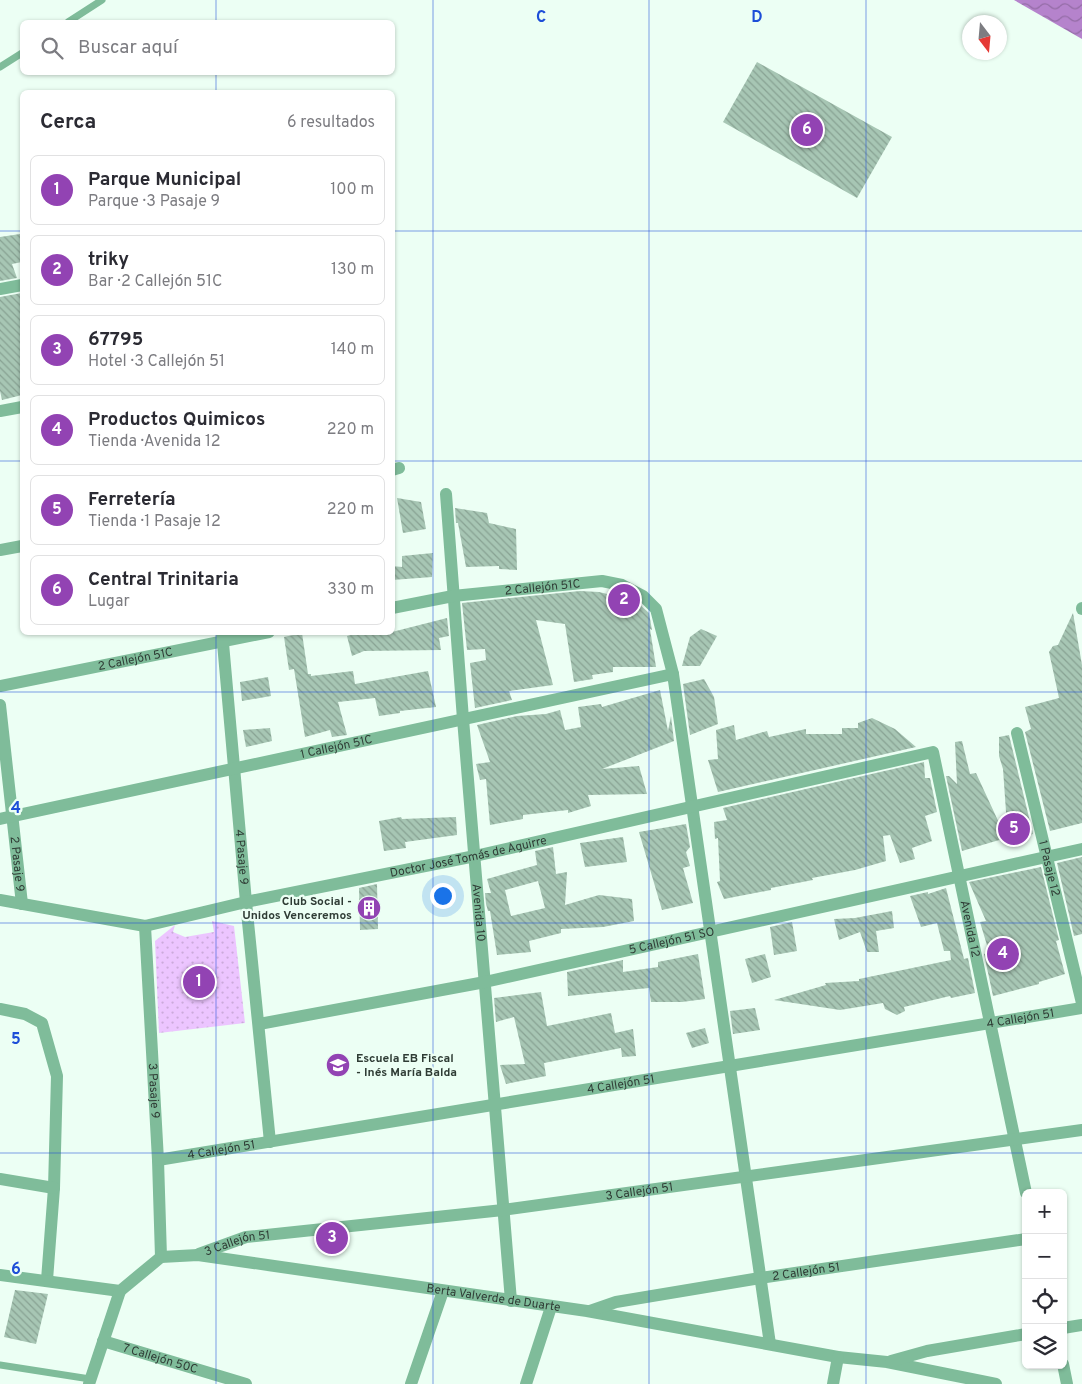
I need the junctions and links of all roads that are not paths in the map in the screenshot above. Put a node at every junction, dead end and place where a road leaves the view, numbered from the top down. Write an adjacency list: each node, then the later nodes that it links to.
1 (102, 0): 2 (lane)
2 (71, 20)
3 (20, 53): 4 (lane)
4 (0, 68)
5 (20, 285): 6 (street)
6 (0, 289)
7 (20, 407): 8 (street)
8 (0, 411)
9 (446, 494): 12 (street, Avenida 10)
10 (20, 546): 11 (street)
11 (0, 550)
12 (453, 596): 13 (street, 2 Callejón 51C); 16 (street, 2 Callejón 51C); 19 (street, Avenida 10)
13 (395, 607)
14 (241, 635): 15 (street, 2 Callejón 51C)
15 (223, 637): 17 (street, 2 Callejón 51C); 22 (street, 4 Pasaje 9)
16 (673, 674): 19 (street, 1 Callejón 51C); 23 (street)
17 (0, 686)
18 (0, 705): 24 (street, 2 Pasaje 9)
19 (463, 719): 22 (street, 1 Callejón 51C); 26 (street, Avenida 10)
20 (1017, 733): 27 (street, 1 Pasaje 12)
21 (932, 752): 23 (street, Doctor José Tomás de Aguirre); 28 (street, Avenida 12)
22 (234, 768): 24 (street, 1 Callejón 51C); 30 (street, 4 Pasaje 9)
23 (692, 807): 26 (street, Doctor José Tomás de Aguirre); 33 (street)
24 (6, 817): 31 (street, 2 Pasaje 9)
25 (1082, 849): 27 (street, 5 Callejón 51 SO)
26 (475, 856): 30 (street, Doctor José Tomás de Aguirre); 34 (street, Avenida 10)
27 (1047, 856): 28 (street, 5 Callejón 51 SO); 35 (street, 1 Pasaje 12)
28 (959, 876): 33 (street, 5 Callejón 51 SO); 38 (street, Avenida 12)
29 (0, 900): 31 (street, Doctor José Tomás de Aguirre)
30 (246, 902): 32 (street, Doctor José Tomás de Aguirre); 39 (street, 4 Pasaje 9)
31 (22, 904): 32 (street, Doctor José Tomás de Aguirre)
32 (145, 926): 45 (street, 3 Pasaje 9)
33 (710, 932): 34 (street, 5 Callejón 51 SO); 40 (street)
34 (485, 982): 39 (street, 5 Callejón 51 SO); 41 (street, Avenida 10)
35 (1082, 1003)
36 (1082, 1008): 38 (street, 4 Callejón 51)
37 (0, 1009): 48 (street)
38 (990, 1023): 40 (street, 4 Callejón 51); 43 (street, Avenida 12)
39 (259, 1024): 44 (street, 4 Pasaje 9)
40 (730, 1066): 41 (street, 4 Callejón 51); 46 (street)
41 (496, 1105): 44 (street, 4 Callejón 51); 50 (street, Avenida 10)
42 (1082, 1130): 43 (street, 3 Callejón 51)
43 (1015, 1140): 46 (street, 3 Callejón 51); 49 (street, Avenida 12)
44 (270, 1142): 45 (street, 4 Callejón 51)
45 (158, 1160): 53 (street, 3 Pasaje 9)
46 (746, 1177): 50 (street, 3 Callejón 51); 55 (street)
47 (0, 1179): 48 (street)
48 (54, 1188): 56 (street)
49 (1025, 1189)
50 (504, 1210): 52 (street, 3 Callejón 51); 59 (street, Avenida 10)
51 (1022, 1240): 55 (street, 2 Callejón 51)
52 (198, 1255): 53 (street, Berta Valverde de Duarte); 58 (street, Berta Valverde de Duarte)
53 (161, 1257): 57 (street)
54 (0, 1275): 56 (street)
55 (760, 1278): 61 (street, 2 Callejón 51); 66 (street)
56 (47, 1280): 57 (street)
57 (120, 1291): 65 (street)
58 (443, 1291): 59 (street, Berta Valverde de Duarte); 73 (street)
59 (512, 1301): 60 (street, Berta Valverde de Duarte)
60 (551, 1307): 61 (street, Berta Valverde de Duarte); 74 (street)
61 (587, 1311): 66 (street, Berta Valverde de Duarte)
62 (1082, 1325): 63 (street)
63 (1067, 1327)
64 (1022, 1335): 68 (street)
65 (103, 1341): 71 (street); 72 (street, 7 Callejón 50C)
66 (770, 1344): 67 (street, Berta Valverde de Duarte)
67 (838, 1357): 68 (street, Berta Valverde de Duarte); 75 (street)
68 (887, 1362): 76 (street, Berta Valverde de Duarte)
69 (0, 1366): 71 (lane)
70 (1064, 1369): 77 (street)
71 (90, 1381)
72 (246, 1384)
73 (411, 1384)
74 (526, 1384)
75 (833, 1384)
76 (996, 1384)
77 (1068, 1384)

